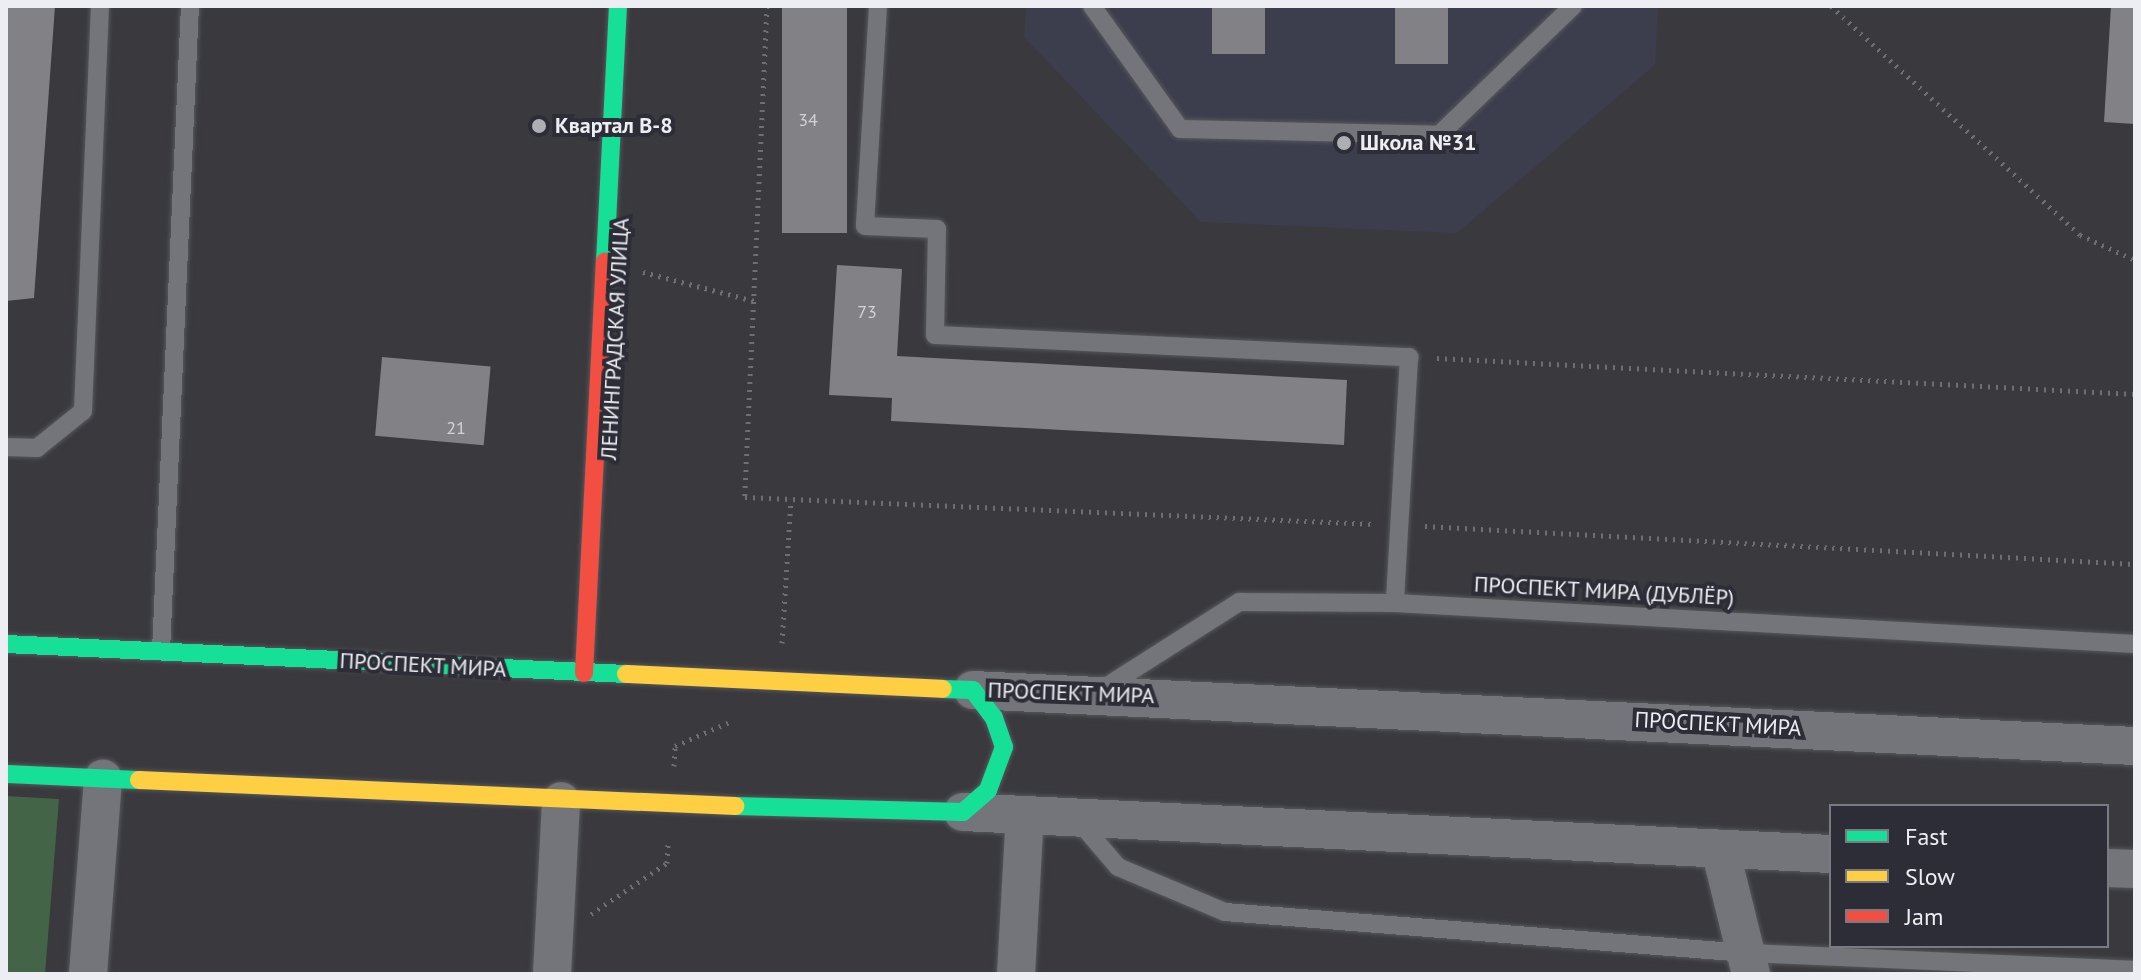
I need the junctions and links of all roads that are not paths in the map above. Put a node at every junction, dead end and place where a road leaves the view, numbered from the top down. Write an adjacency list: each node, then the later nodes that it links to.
1 (100, 6): 8 (lane)
2 (190, 6): 12 (lane)
3 (618, 6): 13 (street)
4 (629, 6): 13 (street, ЛЕНИНГРАДСКАЯ УЛИЦА)
5 (878, 6): 9 (lane)
6 (1092, 6): 7 (lane)
7 (1573, 6)
8 (6, 447)
9 (1395, 603): 11 (lane, ПРОСПЕКТ МИРА (ДУБЛЁР)); 15 (lane, ПРОСПЕКТ МИРА (ДУБЛЁР))
10 (6, 644): 12 (street, ПРОСПЕКТ МИРА)
11 (2135, 644)
12 (161, 651): 13 (street, ПРОСПЕКТ МИРА)
13 (590, 672): 14 (street, ПРОСПЕКТ МИРА)
14 (973, 690): 15 (street, ПРОСПЕКТ МИРА); 20 (street)
15 (1096, 692): 16 (street, ПРОСПЕКТ МИРА)
16 (2135, 746)
17 (6, 774): 18 (street)
18 (103, 779): 19 (street); 30 (street)
19 (561, 801): 20 (street); 27 (street)
20 (963, 812): 21 (street)
21 (1025, 815): 22 (street); 31 (street)
22 (1075, 817): 23 (street); 28 (lane)
23 (1720, 849): 24 (street); 28 (street)
24 (1829, 854)
25 (2109, 868): 26 (street)
26 (2135, 869)
27 (553, 956)
28 (1748, 964): 29 (lane)
29 (2135, 970)
30 (88, 974)
31 (1016, 974)

